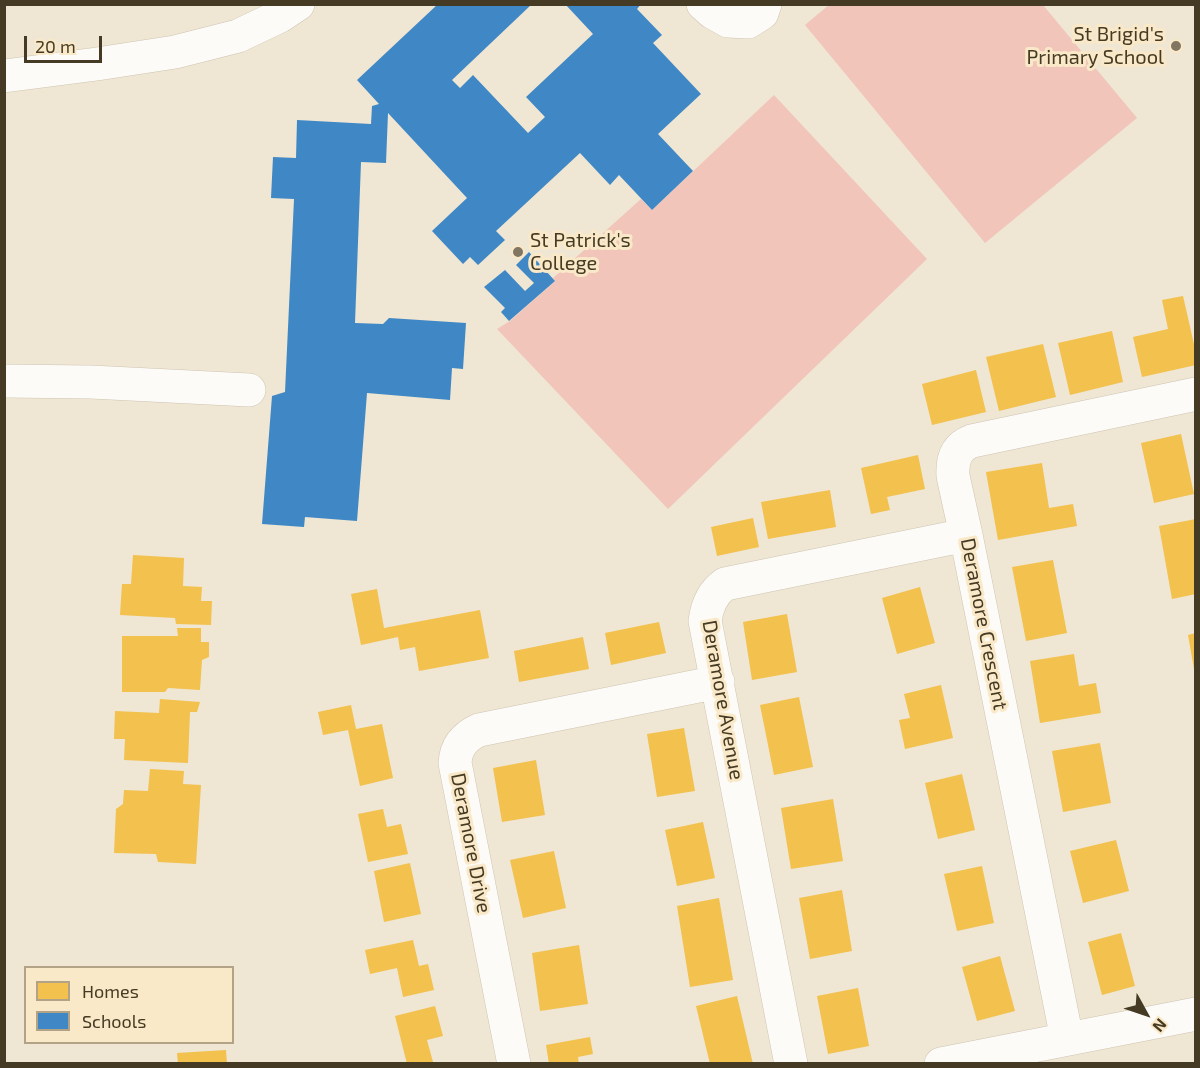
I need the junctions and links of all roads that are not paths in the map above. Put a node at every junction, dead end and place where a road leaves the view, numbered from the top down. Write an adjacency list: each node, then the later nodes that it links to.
1 (298, 4): 4 (street)
2 (703, 4): 3 (street)
3 (765, 4)
4 (4, 76)
5 (4, 381): 6 (street)
6 (249, 390)
7 (1196, 394): 8 (street, Deramore Crescent)
8 (966, 535): 9 (street, Deramore Avenue); 11 (street, Deramore Crescent)
9 (718, 682): 12 (street, Deramore Drive); 13 (street, Deramore Avenue)
10 (1196, 1014): 11 (street)
11 (1067, 1040): 14 (street)
12 (514, 1064)
13 (792, 1064)
14 (941, 1064)

